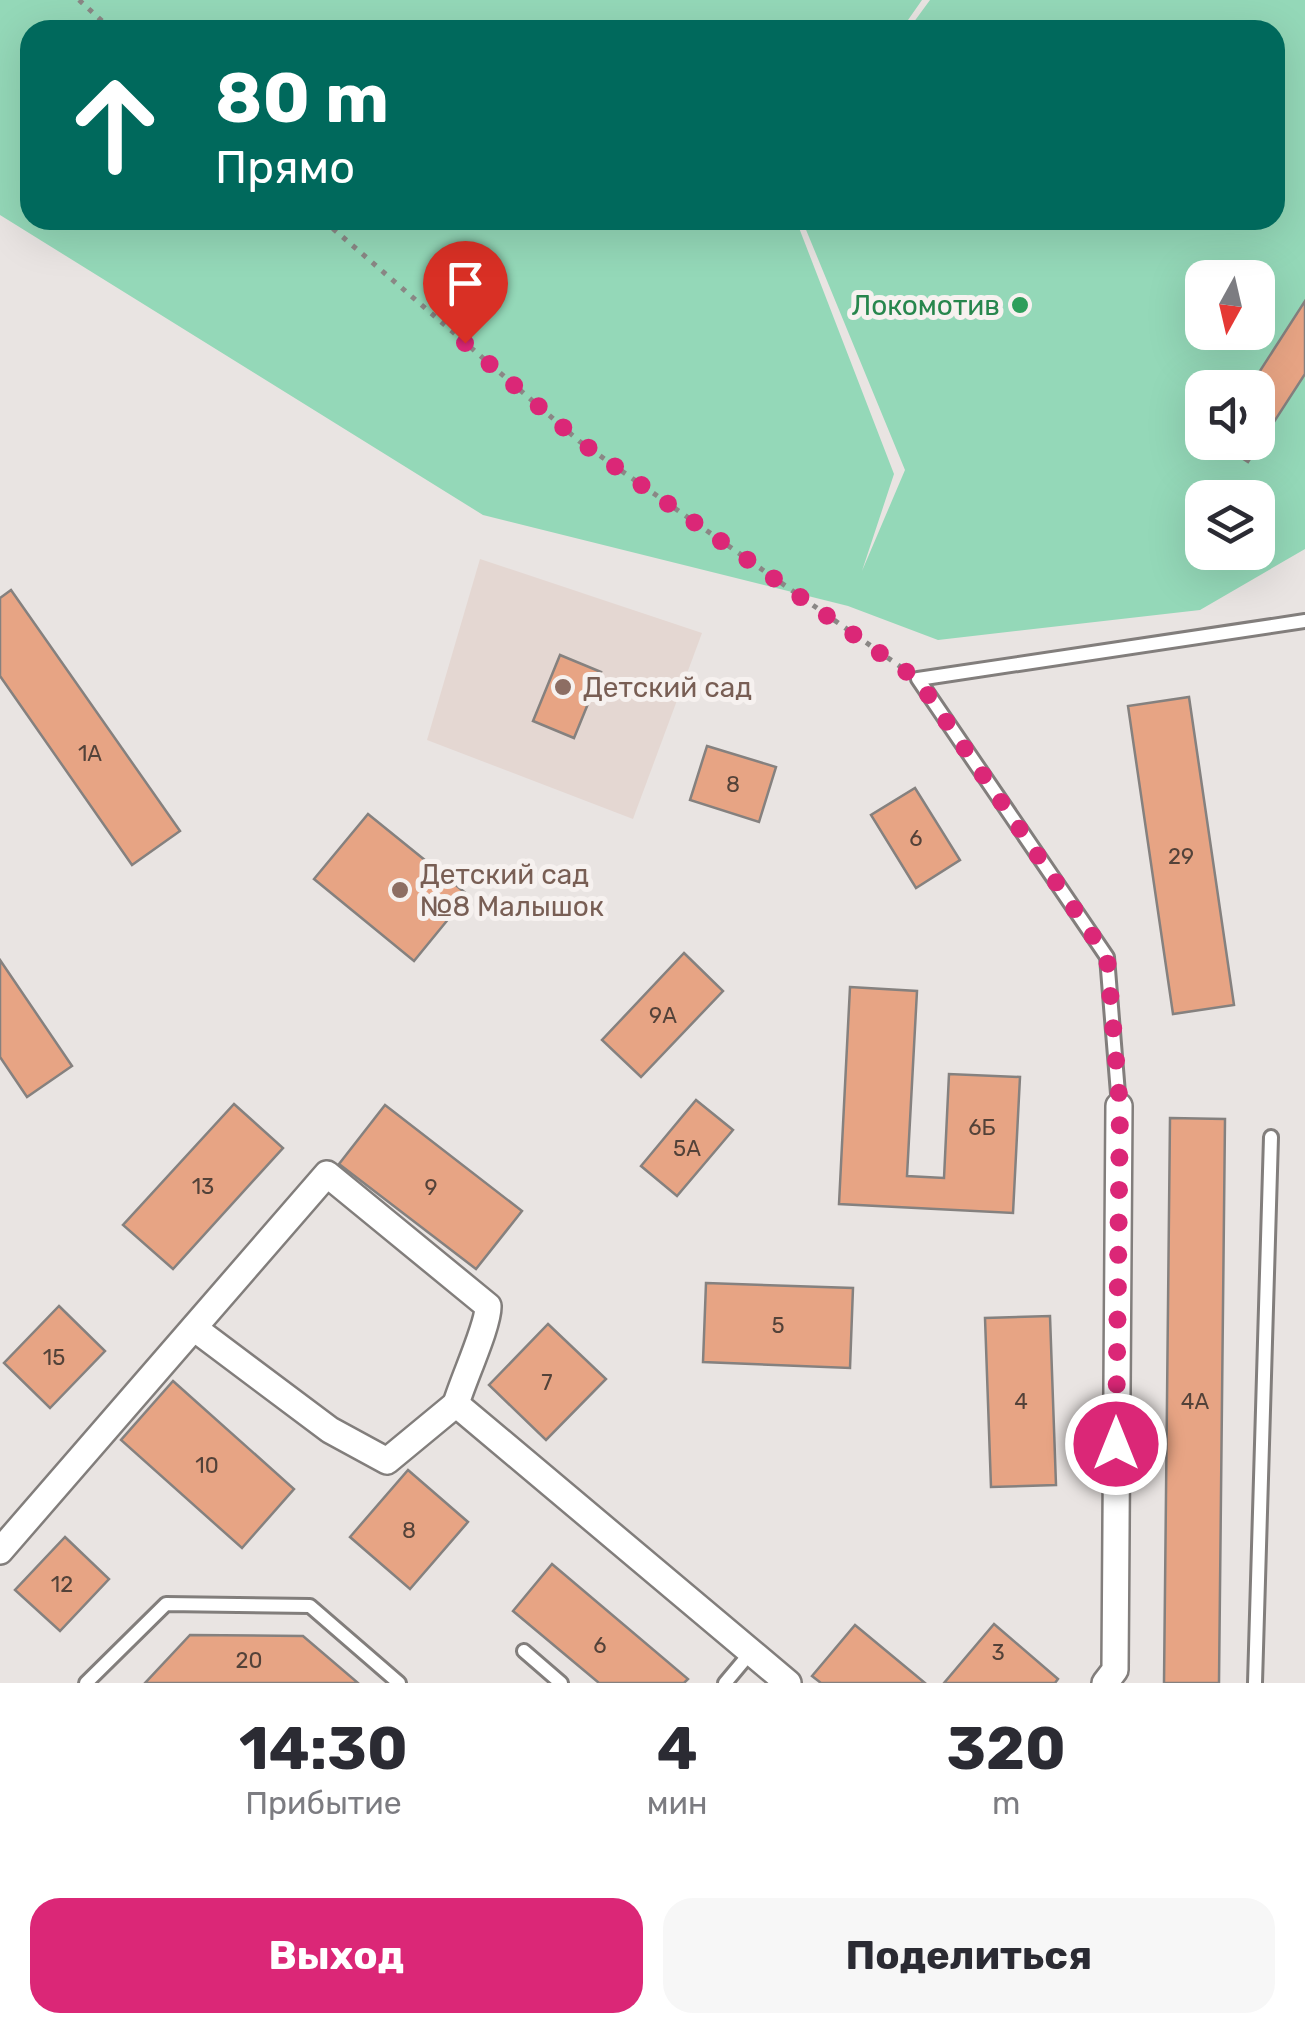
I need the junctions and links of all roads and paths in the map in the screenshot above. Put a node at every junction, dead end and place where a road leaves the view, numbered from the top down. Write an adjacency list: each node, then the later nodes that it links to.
1 (79, 0): 2 (path)
2 (101, 20)
3 (335, 230): 5 (path)
4 (1305, 621): 5 (lane)
5 (918, 680): 6 (lane)
6 (1120, 1106): 18 (street)
7 (1270, 1137): 19 (lane)
8 (194, 1328): 9 (street); 9 (street); 10 (street)
9 (456, 1404): 12 (street)
10 (0, 1551)
11 (524, 1651): 15 (lane)
12 (751, 1652): 16 (lane); 17 (street)
13 (86, 1683): 14 (lane)
14 (399, 1683)
15 (562, 1683)
16 (725, 1683)
17 (788, 1683)
18 (1105, 1683)
19 (1255, 1683)

